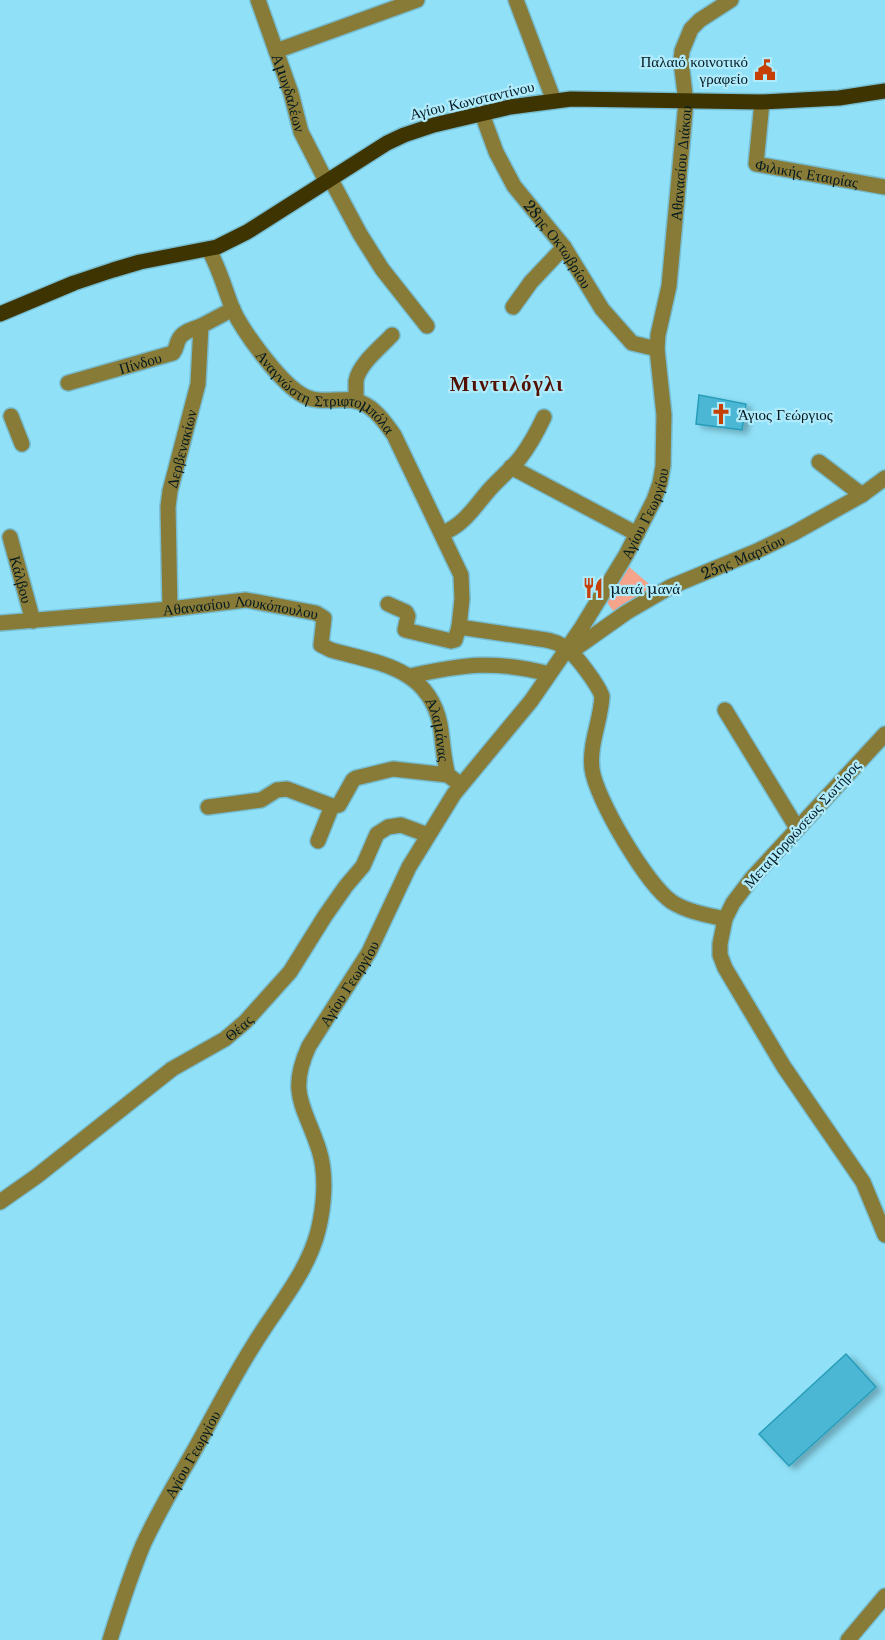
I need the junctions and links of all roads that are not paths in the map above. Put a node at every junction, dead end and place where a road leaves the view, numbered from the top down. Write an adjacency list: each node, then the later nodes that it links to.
1 (258, 0): 5 (street, Αμυγδαλέων)
2 (417, 0): 5 (street)
3 (516, 0): 7 (street)
4 (731, 0): 8 (street, Αθανασίου Διάκου)
5 (276, 51): 11 (street, Αμυγδαλέων)
6 (885, 91): 9 (main road, Αγίου Κωνσταντίνου)
7 (554, 101): 8 (main road, Αγίου Κωνσταντίνου); 10 (main road, Αγίου Κωνσταντίνου)
8 (686, 102): 9 (main road, Αγίου Κωνσταντίνου); 21 (street, Αθανασίου Διάκου)
9 (762, 102): 12 (street, Φιλικής Εταιρίας)
10 (482, 114): 11 (main road, Αγίου Κωνσταντίνου); 13 (street, 28ης Οκτωβρίου)
11 (328, 180): 14 (main road, Αγίου Κωνσταντίνου); 19 (street, Αμυγδαλέων)
12 (885, 188)
13 (564, 247): 15 (street); 21 (street, 28ης Οκτωβρίου)
14 (209, 250): 16 (street, Αναγνώστη Στριφτομπόλα); 17 (main road, Αγίου Κωνσταντίνου)
15 (513, 307)
16 (233, 309): 18 (street); 23 (street, Αναγνώστη Στριφτομπόλα)
17 (0, 314)
18 (201, 326): 22 (street, Πίνδου); 35 (street, Δερβενακίων)
19 (427, 326)
20 (392, 336): 23 (street)
21 (657, 350): 32 (street, Αγίου Γεωργίου)
22 (68, 383)
23 (356, 401): 31 (street, Αναγνώστη Στριφτομπόλα)
24 (10, 416): 26 (street)
25 (544, 417): 28 (street)
26 (22, 444)
27 (819, 462): 30 (street)
28 (511, 467): 31 (street); 32 (street)
29 (885, 478): 30 (street, 25ης Μαρτίου)
30 (862, 495): 39 (street, 25ης Μαρτίου)
31 (443, 533): 38 (street, Αναγνώστη Στριφτομπόλα)
32 (637, 534): 39 (street, Αγίου Γεωργίου)
33 (10, 537): 36 (street, Κάλβου)
34 (388, 603): 38 (street)
35 (170, 609): 36 (street, Αθανασίου Λουκόπουλου); 41 (street, Αθανασίου Λουκόπουλου)
36 (33, 621): 37 (street, Αθανασίου Λουκόπουλου)
37 (0, 623)
38 (459, 627): 39 (street)
39 (567, 649): 40 (street, Αγίου Γεωργίου); 51 (street)
40 (549, 674): 41 (street); 45 (street, Αγίου Γεωργίου)
41 (410, 676): 44 (street, Αλαμάνας)
42 (724, 710): 48 (street)
43 (885, 734): 48 (street, Μεταμορφώσεως Σωτήρος)
44 (448, 775): 45 (street, Αλαμάνας); 46 (street)
45 (461, 785): 49 (street, Αγίου Γεωργίου)
46 (332, 806): 47 (street); 50 (street)
47 (208, 807)
48 (797, 828): 51 (street, Μεταμορφώσεως Σωτήρος)
49 (428, 835): 53 (street, Θέας); 56 (street, Αγίου Γεωργίου)
50 (318, 841)
51 (725, 919): 52 (street)
52 (878, 1198): 54 (street)
53 (0, 1202)
54 (885, 1235)
55 (885, 1596): 57 (street)
56 (110, 1640)
57 (848, 1640)

